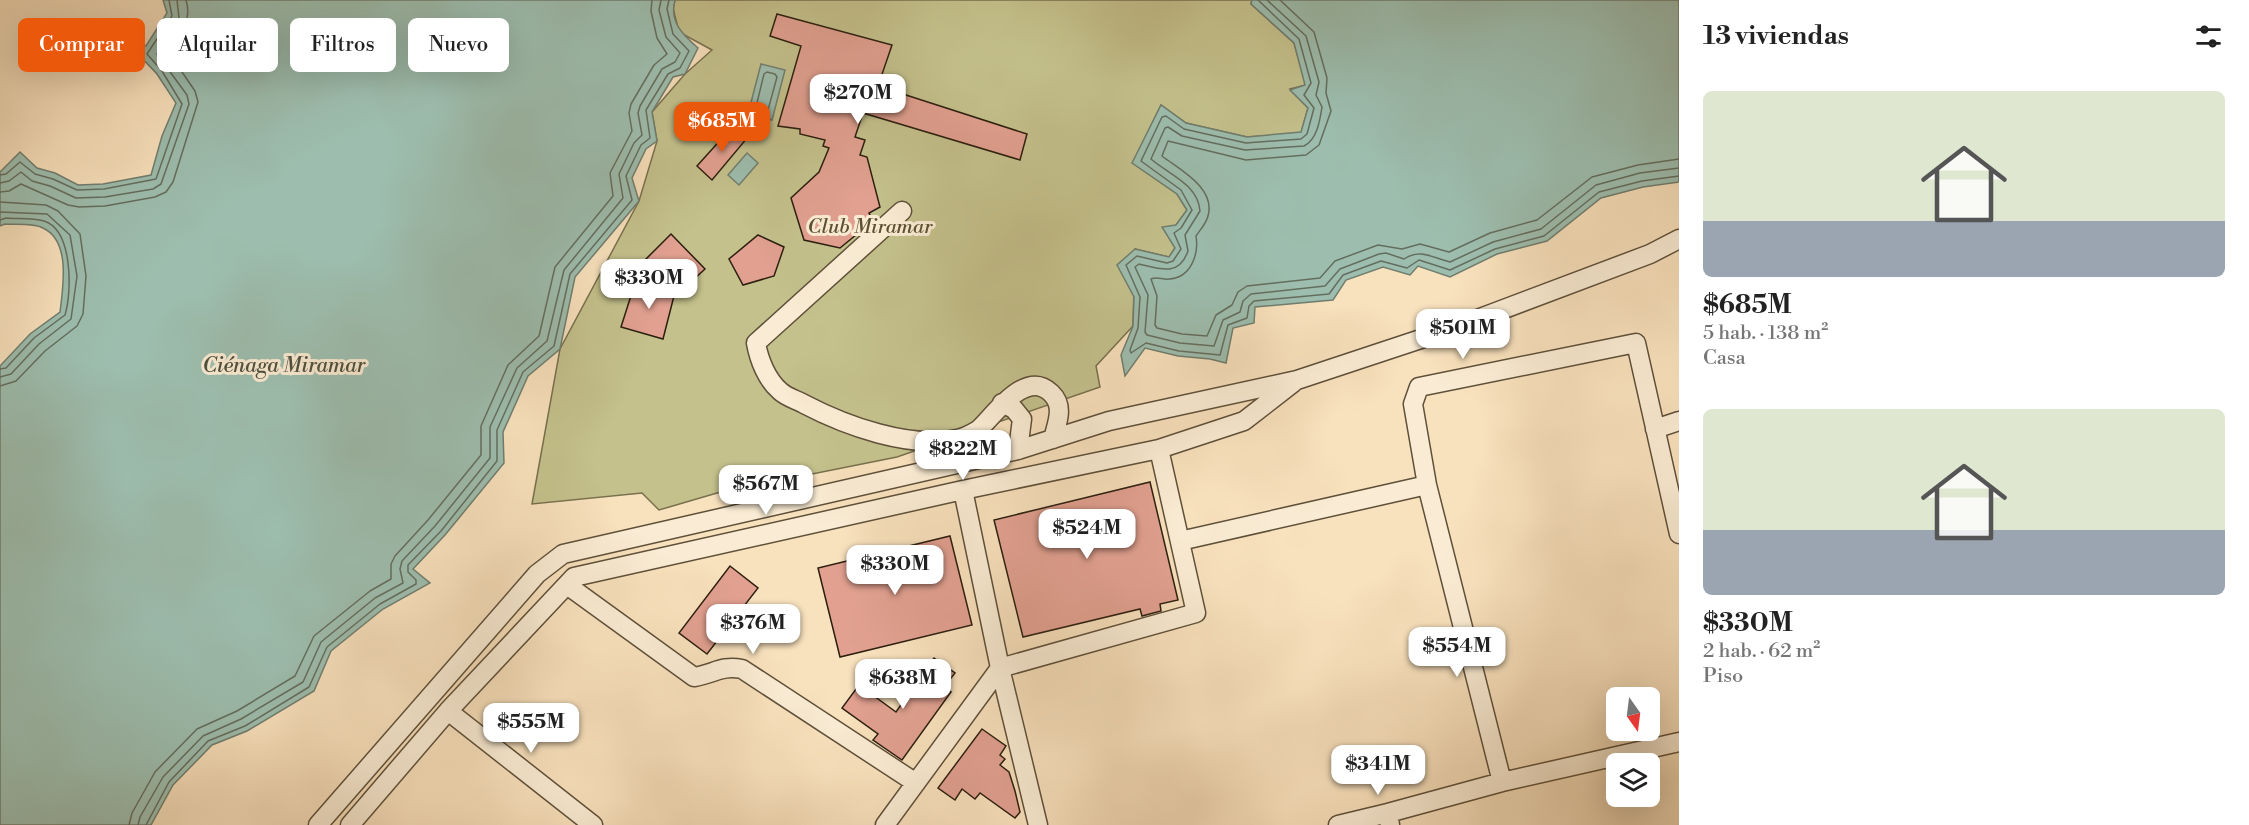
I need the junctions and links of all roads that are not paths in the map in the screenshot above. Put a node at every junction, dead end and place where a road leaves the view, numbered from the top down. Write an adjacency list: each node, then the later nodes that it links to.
1 (902, 211): 4 (street)
2 (1679, 239): 3 (street)
3 (1297, 380): 7 (street); 8 (street)
4 (1002, 402): 7 (street); 9 (street)
5 (1679, 421): 6 (street)
6 (1655, 429): 10 (street); 12 (street)
7 (1053, 439): 9 (street)
8 (1159, 449): 11 (street); 13 (street)
9 (1018, 450): 22 (street)
10 (1427, 485): 13 (street); 18 (street)
11 (963, 490): 14 (street); 15 (street)
12 (1679, 534)
13 (1180, 541): 15 (street)
14 (567, 585): 16 (street); 19 (street)
15 (1000, 669): 19 (street); 25 (street)
16 (448, 711): 23 (street); 24 (street)
17 (1679, 742): 18 (street)
18 (1502, 782): 20 (street)
19 (916, 783): 21 (street)
20 (1389, 819): 26 (street)
21 (888, 824)
22 (318, 825)
23 (350, 825)
24 (593, 825)
25 (1038, 825)
26 (1338, 825)

